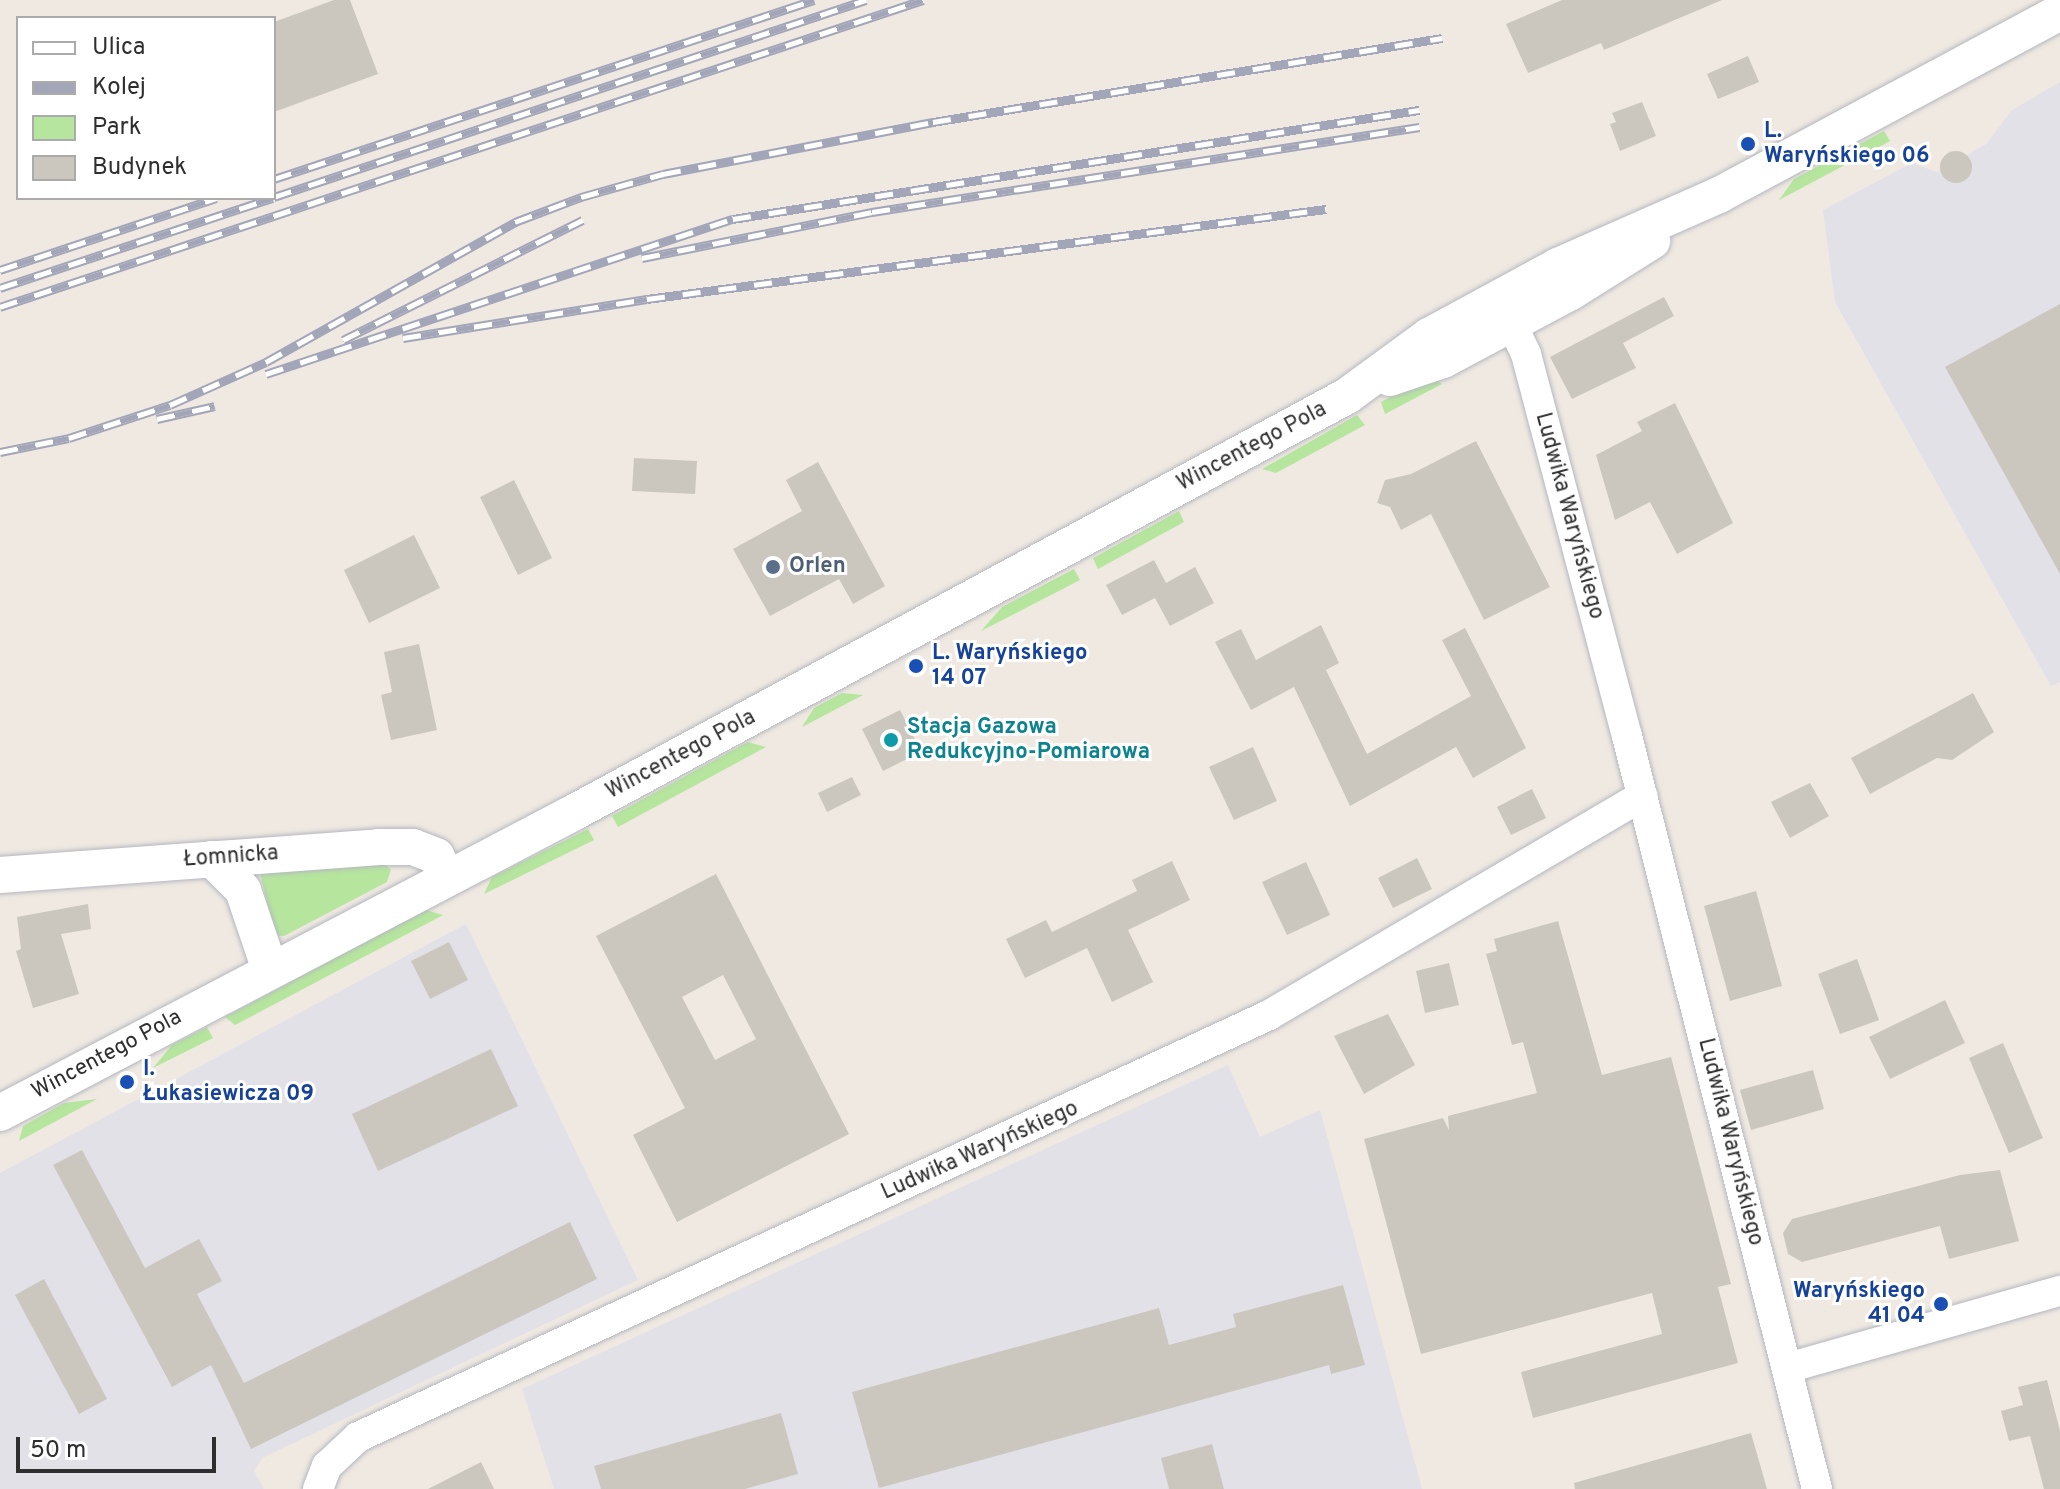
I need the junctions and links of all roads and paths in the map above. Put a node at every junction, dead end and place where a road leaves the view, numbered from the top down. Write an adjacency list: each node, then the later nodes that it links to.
1 (2060, 12): 2 (street, Wincentego Pola)
2 (1719, 195): 3 (street, Wincentego Pola); 4 (street, Wincentego Pola)
3 (1522, 286): 4 (street); 5 (street, Wincentego Pola)
4 (1511, 323): 5 (street, Wincentego Pola); 6 (street, Ludwika Waryńskiego)
5 (1359, 389): 9 (street, Wincentego Pola)
6 (1642, 796): 13 (street, Ludwika Waryńskiego); 14 (street, Ludwika Waryńskiego)
7 (212, 859): 8 (street, Łomnicka); 9 (street, Łomnicka); 10 (street)
8 (0, 875)
9 (448, 878): 10 (street, Wincentego Pola)
10 (270, 970): 11 (street, Wincentego Pola)
11 (0, 1113)
12 (2060, 1291): 13 (street)
13 (1787, 1368): 15 (street, Ludwika Waryńskiego)
14 (318, 1489)
15 (1817, 1489)

